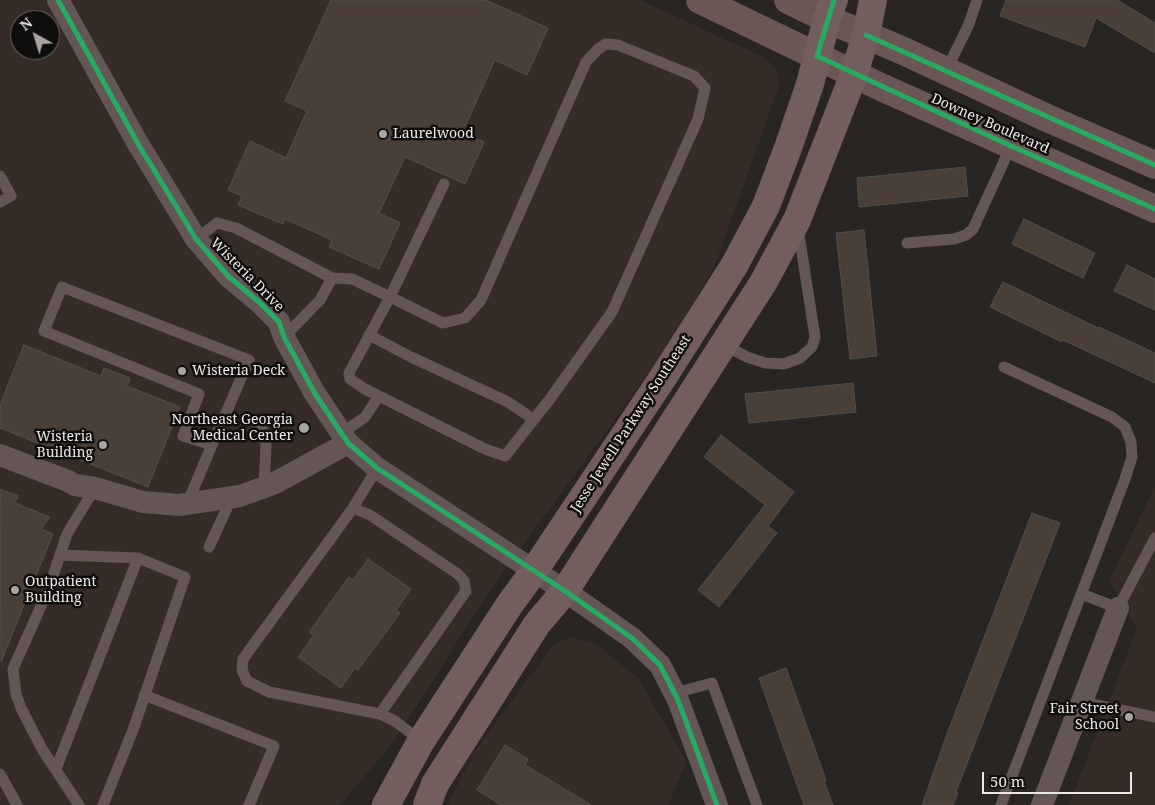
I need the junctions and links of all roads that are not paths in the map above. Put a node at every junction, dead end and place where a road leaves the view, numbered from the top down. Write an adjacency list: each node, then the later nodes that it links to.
1 (58, 0): 18 (street, Wisteria Drive)
2 (700, 0): 8 (main road, Downey Boulevard)
3 (788, 0): 6 (main road, Downey Boulevard)
4 (872, 0): 7 (main road)
5 (977, 0): 9 (lane)
6 (830, 10): 7 (main road, Downey Boulevard); 8 (main road, Jesse Jewell Parkway Southeast)
7 (866, 34): 9 (main road, Downey Boulevard); 10 (main road)
8 (817, 56): 10 (main road, Downey Boulevard); 42 (main road, Jesse Jewell Parkway Southeast)
9 (946, 71): 12 (main road, Downey Boulevard)
10 (854, 74): 11 (main road, Downey Boulevard); 17 (main road)
11 (1012, 146): 16 (main road, Downey Boulevard); 19 (lane)
12 (1155, 166)
13 (0, 176): 15 (lane)
14 (444, 184): 21 (lane)
15 (0, 202)
16 (1155, 209)
17 (797, 220): 24 (main road); 24 (lane)
18 (196, 239): 20 (lane); 23 (street, Wisteria Drive)
19 (907, 242)
20 (332, 278): 21 (lane); 23 (lane)
21 (390, 297): 22 (lane); 27 (lane)
22 (369, 334): 26 (lane); 27 (lane)
23 (284, 337): 29 (street, Wisteria Drive)
24 (724, 345): 43 (main road)
25 (1004, 367): 44 (lane)
26 (379, 396): 27 (lane); 29 (lane)
27 (533, 419)
28 (256, 422): 33 (lane)
29 (345, 438): 32 (street, Wisteria Drive); 33 (street)
30 (212, 445): 30 (lane); 36 (lane)
31 (0, 455): 34 (street)
32 (377, 468): 37 (lane); 42 (street, Wisteria Drive)
33 (264, 487): 35 (street)
34 (95, 488): 36 (street); 40 (lane)
35 (232, 497): 36 (street); 39 (lane)
36 (187, 504)
37 (353, 508): 49 (lane); 49 (lane)
38 (1155, 538): 45 (lane)
39 (209, 547)
40 (60, 555): 41 (lane); 52 (lane)
41 (138, 558): 47 (lane); 52 (lane)
42 (534, 571): 43 (street, Wisteria Drive); 51 (main road, Jesse Jewell Parkway Southeast)
43 (565, 591): 46 (street, Wisteria Drive); 59 (main road)
44 (1081, 594): 45 (lane); 62 (lane)
45 (1118, 608): 48 (street)
46 (675, 693): 60 (street, Wisteria Drive); 61 (lane)
47 (144, 695): 56 (lane); 57 (lane)
48 (1082, 702): 50 (lane); 63 (street)
49 (380, 714): 51 (lane)
50 (1155, 717)
51 (421, 741): 58 (main road, Jesse Jewell Parkway Southeast)
52 (56, 769): 55 (lane)
53 (0, 774): 54 (lane)
54 (16, 805)
55 (79, 805)
56 (103, 805)
57 (249, 805)
58 (386, 805)
59 (427, 805)
60 (717, 805)
61 (758, 805)
62 (1001, 805)
63 (1042, 805)

